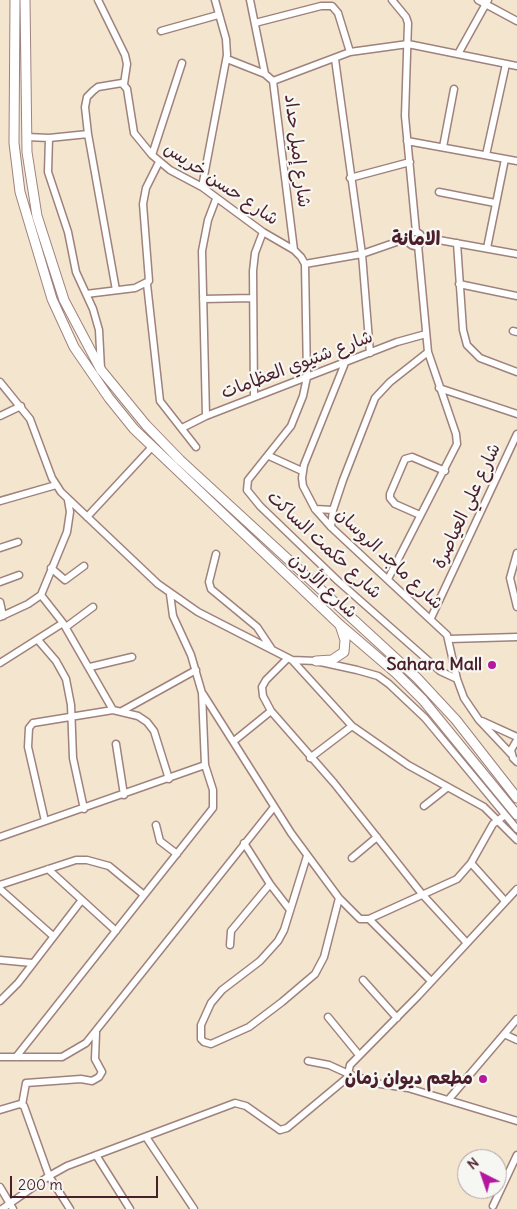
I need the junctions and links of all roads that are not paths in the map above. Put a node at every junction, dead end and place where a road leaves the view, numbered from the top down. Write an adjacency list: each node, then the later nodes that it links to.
1 (15, 0): 75 (highway, شارع الأردن)
2 (25, 0): 26 (highway, شارع الأردن)
3 (98, 0): 23 (street, شارع حسن خريس)
4 (215, 0): 9 (street)
5 (250, 0): 11 (street, شارع إميل حداد)
6 (392, 0): 13 (street)
7 (478, 0): 8 (street)
8 (487, 2): 10 (street); 15 (street)
9 (218, 15): 12 (street); 16 (street)
10 (517, 20)
11 (255, 23): 14 (street); 21 (street, شارع إميل حداد)
12 (161, 32)
13 (408, 44): 14 (street); 15 (street); 28 (street)
14 (350, 52): 17 (street)
15 (458, 54): 19 (street)
16 (227, 59): 21 (street); 37 (street)
17 (335, 59): 22 (street); 36 (street)
18 (182, 63): 31 (street)
19 (506, 64): 20 (street); 30 (street)
20 (517, 66)
21 (265, 74): 22 (street, شارع إميل حداد)
22 (273, 81): 48 (street, شارع إميل حداد)
23 (126, 87): 25 (street); 31 (street, شارع حسن خريس)
24 (454, 89): 29 (street)
25 (88, 134): 27 (street); 54 (street)
26 (26, 137): 27 (street); 63 (highway, شارع الأردن)
27 (48, 138): 55 (street)
28 (407, 141): 29 (street); 35 (street)
29 (443, 147): 30 (street)
30 (486, 155): 32 (street)
31 (152, 156): 34 (street, شارع حسن خريس)
32 (505, 159): 33 (street); 40 (street)
33 (517, 161)
34 (159, 162): 37 (street, شارع حسن خريس); 52 (street)
35 (410, 162): 36 (street); 42 (street)
36 (350, 178): 49 (street)
37 (202, 187): 39 (street, شارع حسن خريس)
38 (439, 192): 40 (street)
39 (216, 199): 41 (street, شارع حسن خريس); 58 (street)
40 (495, 203): 47 (street)
41 (263, 232): 48 (street, شارع حسن خريس); 57 (street)
42 (416, 232): 43 (street); 44 (street)
43 (422, 237): 45 (street); 46 (street)
44 (409, 241): 46 (street); 49 (street)
45 (457, 243): 47 (street); 53 (street)
46 (418, 245): 59 (street)
47 (487, 248): 50 (street)
48 (294, 250): 51 (street, شارع حسن خريس)
49 (362, 254): 51 (street); 61 (street)
50 (517, 254)
51 (305, 264): 65 (street, شارع حكمت الساكت)
52 (147, 284): 54 (street); 73 (street)
53 (459, 284): 56 (street); 64 (street)
54 (116, 290): 55 (street)
55 (86, 294): 63 (street)
56 (517, 296)
57 (254, 298): 58 (street); 68 (street)
58 (202, 299): 72 (street)
59 (426, 334): 60 (street); 61 (street, شارع شتيوي العظامات)
60 (428, 352): 67 (street); 84 (street)
61 (370, 353): 62 (street, شارع شتيوي العظامات)
62 (345, 363): 65 (street, شارع شتيوي العظامات); 78 (street)
63 (101, 370): 132 (highway, شارع الأردن)
64 (517, 372)
65 (307, 377): 68 (street, شارع شتيوي العظامات); 77 (street, شارع حكمت الساكت)
66 (0, 382): 69 (street)
67 (439, 388): 70 (street); 79 (street)
68 (254, 397): 72 (street, شارع شتيوي العظامات)
69 (22, 406): 71 (street); 80 (street)
70 (517, 414)
71 (0, 416)
72 (206, 416): 73 (street, شارع شتيوي العظامات)
73 (182, 428): 76 (street)
74 (517, 434): 103 (street, شارع علي العياصرة)
75 (152, 447): 86 (street); 105 (highway, شارع الأردن)
76 (196, 447)
77 (268, 456): 78 (street); 116 (street, شارع حكمت الساكت)
78 (302, 471): 83 (street, شارع ماجد الروسان)
79 (445, 471): 85 (street); 85 (street)
80 (56, 486): 81 (street); 82 (street)
81 (67, 499): 86 (street); 93 (street)
82 (0, 501)
83 (315, 509): 84 (street); 87 (street, شارع ماجد الروسان)
84 (333, 510): 87 (street)
85 (420, 515): 95 (street)
86 (88, 517): 97 (street)
87 (330, 528): 95 (street, شارع ماجد الروسان)
88 (18, 542): 89 (street)
89 (0, 548)
90 (517, 553): 101 (street)
91 (216, 554): 109 (street)
92 (84, 566): 93 (street)
93 (50, 568): 98 (street)
94 (19, 575): 96 (street)
95 (388, 579): 103 (street, شارع ماجد الروسان)
96 (0, 582)
97 (170, 594): 109 (street); 115 (street)
98 (40, 595): 102 (street); 104 (street)
99 (0, 602): 102 (street)
100 (93, 607): 104 (street)
101 (517, 607)
102 (2, 616)
103 (431, 618): 107 (street, شارع ماجد الروسان)
104 (65, 625): 108 (street); 114 (street)
105 (340, 625): 112 (highway); 141 (highway, شارع الأردن)
106 (517, 636): 107 (street)
107 (449, 639): 116 (street, شارع ماجد الروسان)
108 (38, 640): 113 (street); 121 (street)
109 (271, 648): 111 (street)
110 (132, 658): 114 (street)
111 (290, 659): 112 (street); 120 (street); 123 (street)
112 (316, 661): 140 (street)
113 (0, 663)
114 (90, 666): 118 (street)
115 (196, 670): 117 (street); 119 (street)
116 (457, 679): 122 (street, شارع ماجد الروسان)
117 (202, 693): 125 (street); 130 (street)
118 (114, 710): 119 (street); 121 (street)
119 (122, 710): 131 (street)
120 (271, 711): 125 (street); 128 (street)
121 (72, 719): 139 (street); 143 (street)
122 (479, 720): 124 (street); 127 (street, شارع ماجد الروسان)
123 (352, 726): 128 (street); 133 (street)
124 (517, 739): 127 (street)
125 (234, 742): 138 (street)
126 (116, 744): 135 (street)
127 (511, 754): 129 (street, شارع ماجد الروسان)
128 (310, 758): 147 (street)
129 (517, 762)
130 (205, 765): 131 (street); 150 (street)
131 (169, 779): 135 (street)
132 (506, 785): 134 (highway); 136 (highway, شارع الأردن)
133 (448, 787): 137 (street); 142 (street)
134 (517, 789)
135 (124, 795): 139 (street)
136 (517, 798)
137 (424, 806)
138 (274, 807): 149 (street); 151 (street)
139 (84, 809): 143 (street)
140 (506, 815): 142 (street); 145 (street)
141 (517, 816)
142 (499, 820): 148 (street); 153 (street)
143 (45, 821): 146 (street)
144 (156, 825): 150 (street)
145 (517, 829)
146 (0, 837)
147 (377, 837): 152 (street); 159 (street)
148 (517, 840)
149 (244, 843): 155 (street); 178 (street)
150 (177, 854): 160 (street)
151 (307, 856): 161 (street); 164 (street)
152 (352, 858)
153 (471, 863): 159 (street); 163 (street)
154 (48, 869): 156 (street); 160 (street); 162 (street)
155 (270, 884): 164 (street); 169 (street)
156 (0, 885)
157 (517, 889): 163 (street)
158 (0, 890): 167 (street)
159 (422, 894): 165 (street); 168 (street)
160 (144, 895): 166 (street)
161 (339, 898): 164 (street); 165 (street)
162 (81, 901): 166 (street); 167 (street)
163 (505, 901): 168 (street)
164 (290, 910)
165 (369, 919): 173 (street)
166 (116, 931): 183 (street)
167 (53, 936): 171 (street)
168 (466, 942): 173 (street)
169 (230, 945)
170 (0, 960): 171 (street)
171 (32, 963): 174 (street)
172 (362, 980): 176 (street)
173 (431, 981): 176 (street)
174 (0, 1001)
175 (328, 1018): 181 (street)
176 (398, 1018): 181 (street)
177 (517, 1019): 179 (street)
178 (96, 1032): 183 (street); 187 (street)
179 (504, 1034): 180 (street); 186 (street)
180 (517, 1040)
181 (359, 1055): 185 (street)
182 (0, 1057): 183 (street)
183 (16, 1057)
184 (308, 1061): 185 (street)
185 (348, 1073): 186 (street); 190 (street)
186 (449, 1099): 189 (street)
187 (22, 1104): 188 (street); 193 (street)
188 (0, 1110)
189 (517, 1121)
190 (146, 1137): 192 (street); 200 (street)
191 (517, 1155): 196 (street)
192 (96, 1156): 193 (street); 199 (street)
193 (49, 1176): 195 (street); 198 (street)
194 (0, 1187): 195 (street)
195 (12, 1206): 197 (street)
196 (493, 1206)
197 (2, 1209)
198 (70, 1209)
199 (130, 1209)
200 (194, 1209)

